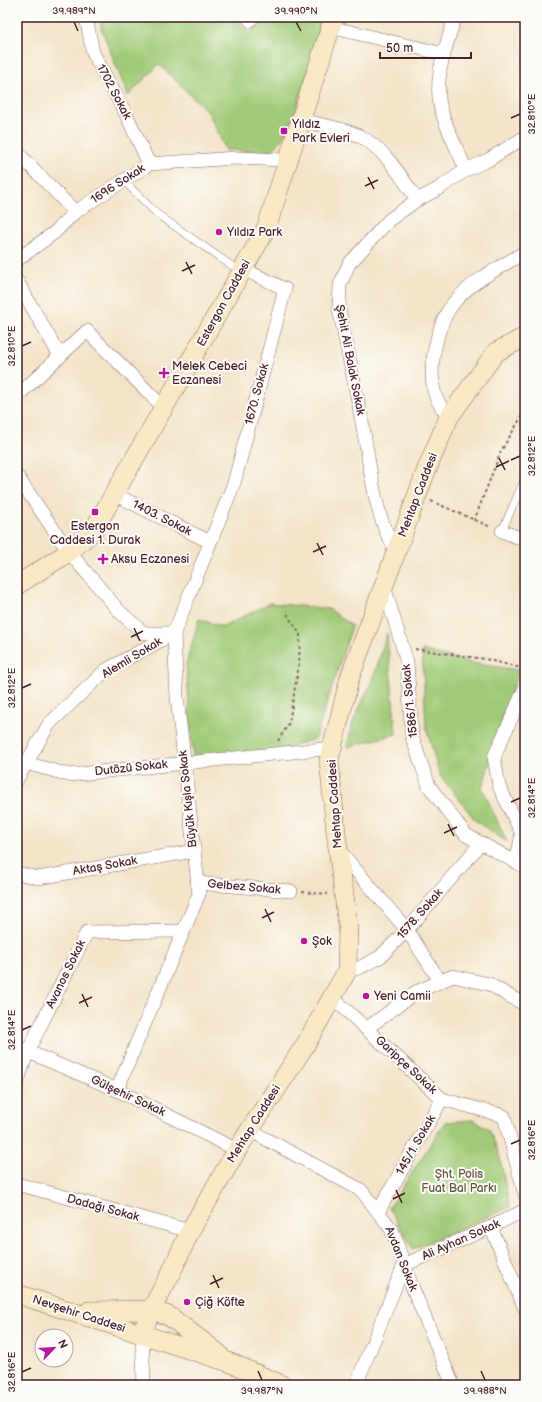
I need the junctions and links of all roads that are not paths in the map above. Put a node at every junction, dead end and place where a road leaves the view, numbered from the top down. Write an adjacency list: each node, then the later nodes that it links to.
1 (83, 17): 11 (street, 1702 Sokak)
2 (242, 17): 3 (lane)
3 (257, 17)
4 (455, 17): 6 (street)
5 (332, 22): 6 (street); 7 (main road, Estergon Caddesi)
6 (444, 54): 12 (street)
7 (301, 120): 10 (main road, Estergon Caddesi); 14 (street)
8 (525, 137): 12 (street, Şehit Ali Balak Sokak)
9 (17, 152): 15 (street)
10 (287, 160): 11 (street, 1696 Sokak); 18 (main road, Estergon Caddesi)
11 (148, 164): 13 (street, 1696 Sokak)
12 (466, 170): 14 (street, Şehit Ali Balak Sokak)
13 (123, 180): 15 (street, 1696 Sokak); 18 (lane)
14 (417, 200): 31 (street, Şehit Ali Balak Sokak)
15 (75, 212): 17 (street, 1696 Sokak)
16 (525, 252): 24 (street)
17 (17, 260)
18 (243, 269): 23 (main road, Estergon Caddesi); 30 (street, 1670. Sokak)
19 (17, 281): 21 (street)
20 (525, 337): 24 (main road, Mehtap Caddesi)
21 (60, 356): 22 (street); 23 (street)
22 (17, 396)
23 (164, 408): 27 (main road, Estergon Caddesi)
24 (449, 417): 31 (main road, Mehtap Caddesi)
25 (17, 476): 32 (street)
26 (525, 478): 28 (lane)
27 (114, 494): 30 (street, 1403. Sokak); 32 (main road, Estergon Caddesi)
28 (502, 531): 29 (street)
29 (525, 540)
30 (210, 542): 35 (street, Alemli Sokak)
31 (397, 550): 34 (main road, Mehtap Caddesi)
32 (68, 552): 33 (main road, Estergon Caddesi); 35 (street)
33 (17, 585)
34 (384, 586): 37 (main road, Mehtap Caddesi); 42 (street, 1586/1. Sokak)
35 (174, 633): 38 (street, Alemli Sokak); 39 (street, Büyük Kışla Sokak)
36 (525, 688): 41 (street)
37 (332, 748): 39 (street, Dutözü Sokak); 43 (main road, Mehtap Caddesi)
38 (26, 763): 39 (street, Dutözü Sokak); 40 (street, Alemli Sokak)
39 (184, 763): 44 (street, Büyük Kışla Sokak)
40 (17, 779)
41 (524, 834): 45 (street)
42 (481, 843): 45 (street, 1586/1. Sokak); 49 (street, 1578. Sokak)
43 (338, 849): 49 (street); 51 (main road, Mehtap Caddesi)
44 (194, 851): 46 (street, Aktaş Sokak); 47 (street, Büyük Kışla Sokak)
45 (521, 864)
46 (17, 873)
47 (198, 883): 48 (street, Gelbez Sokak); 50 (street, Büyük Kışla Sokak)
48 (291, 891)
49 (407, 930): 51 (street, 1578. Sokak); 52 (street)
50 (183, 931): 56 (street, Avanos Sokak); 58 (street, Büyük Kışla Sokak)
51 (347, 971): 53 (main road, Mehtap Caddesi)
52 (440, 981): 54 (street); 55 (street)
53 (332, 997): 55 (street, Garipçe Sokak); 60 (main road, Mehtap Caddesi)
54 (525, 1005)
55 (366, 1029): 59 (street, Garipçe Sokak)
56 (22, 1049): 57 (street, Avanos Sokak); 58 (street, Gülşehir Sokak)
57 (17, 1083)
58 (117, 1090): 61 (street, Gülşehir Sokak)
59 (442, 1099): 63 (street, Garipçe Sokak); 65 (street, 145/1. Sokak)
60 (249, 1130): 61 (main road, Mehtap Caddesi); 65 (street, Avdan Sokak)
61 (237, 1150): 67 (main road, Mehtap Caddesi)
62 (17, 1184): 67 (street, Dadağı Sokak)
63 (525, 1196)
64 (525, 1210): 66 (street, Ali Ayhan Sokak)
65 (378, 1212): 68 (street, Avdan Sokak)
66 (491, 1227): 68 (street, Ali Ayhan Sokak); 71 (street)
67 (190, 1231): 69 (main road, Mehtap Caddesi)
68 (404, 1265): 80 (street); 81 (street, Avdan Sokak)
69 (170, 1275): 72 (main road, Mehtap Caddesi); 74 (main road)
70 (17, 1294): 73 (main road, Nevşehir Caddesi)
71 (525, 1309)
72 (151, 1310): 73 (main road); 74 (main road); 75 (main road, Mehtap Caddesi)
73 (74, 1311): 75 (main road, Nevşehir Caddesi)
74 (169, 1316): 76 (main road); 77 (main road)
75 (142, 1334): 76 (main road, Nevşehir Caddesi); 78 (street)
76 (162, 1341): 77 (main road)
77 (231, 1363): 79 (main road)
78 (144, 1385)
79 (282, 1385)
80 (356, 1385)
81 (453, 1385)

